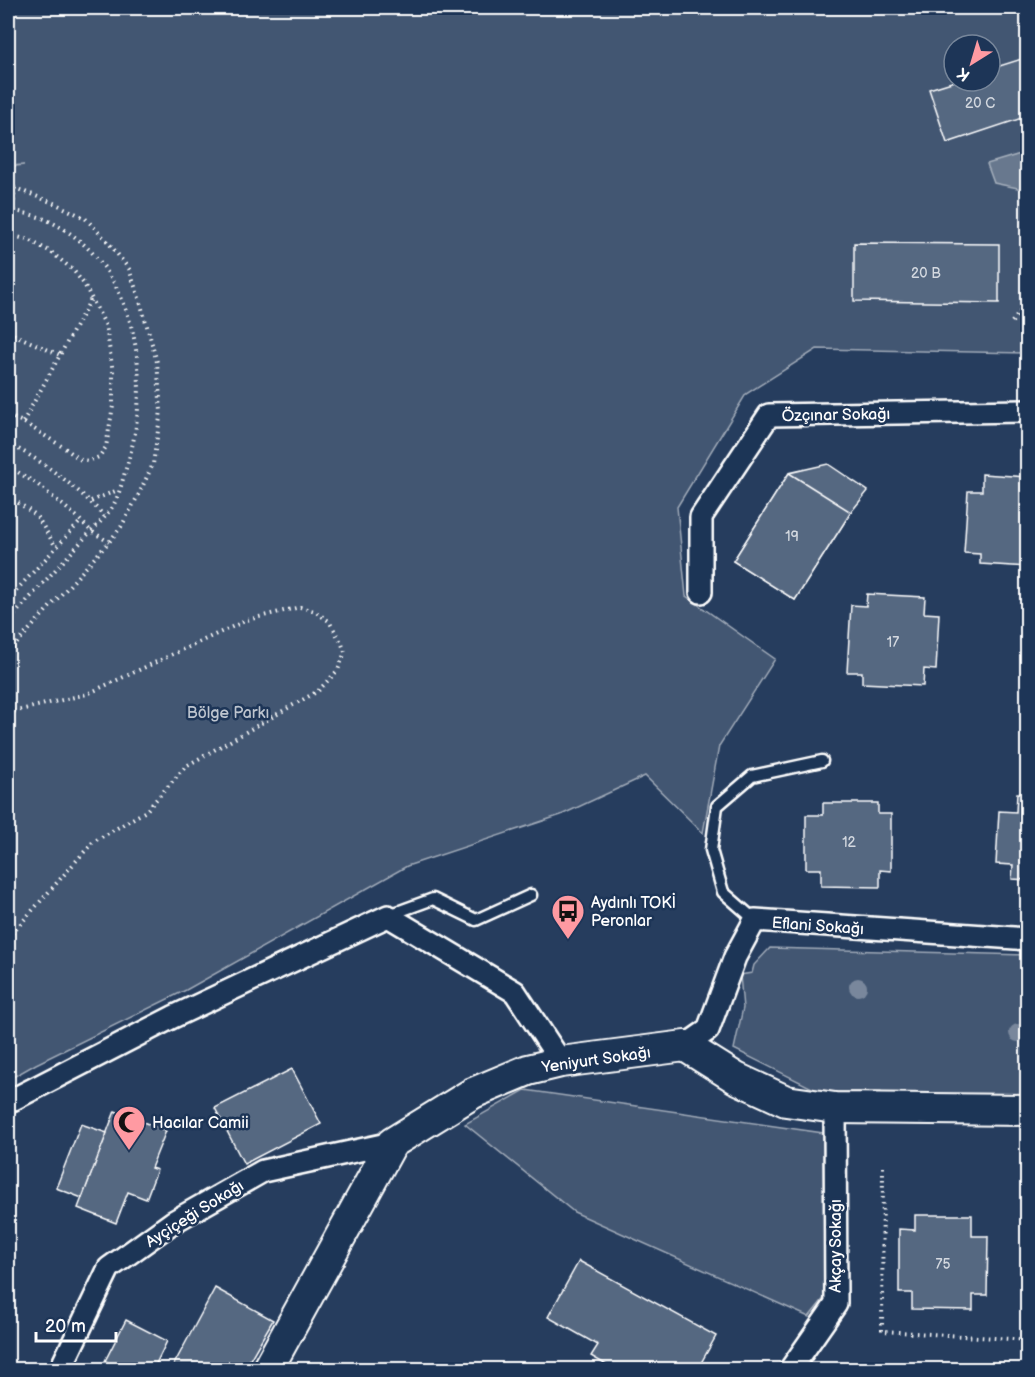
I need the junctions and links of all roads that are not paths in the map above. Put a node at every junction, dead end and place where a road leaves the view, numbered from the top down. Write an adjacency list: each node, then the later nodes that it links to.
1 (1028, 411): 2 (street, Özçınar Sokağı)
2 (702, 592)
3 (822, 761): 6 (lane)
4 (531, 895): 5 (lane)
5 (388, 916): 9 (street); 10 (street)
6 (755, 920): 7 (street, Eflani Sokağı); 8 (street, Eflani Sokağı)
7 (1028, 939)
8 (685, 1046): 9 (street, Yeniyurt Sokağı); 11 (street)
9 (561, 1062): 13 (street, Yeniyurt Sokağı)
10 (8, 1102)
11 (835, 1108): 12 (street); 16 (street, Akçay Sokağı)
12 (1028, 1110)
13 (392, 1143): 14 (street, Ayçiçeği Sokağı); 15 (street, Yeniyurt Sokağı)
14 (60, 1370)
15 (267, 1370)
16 (790, 1370)

